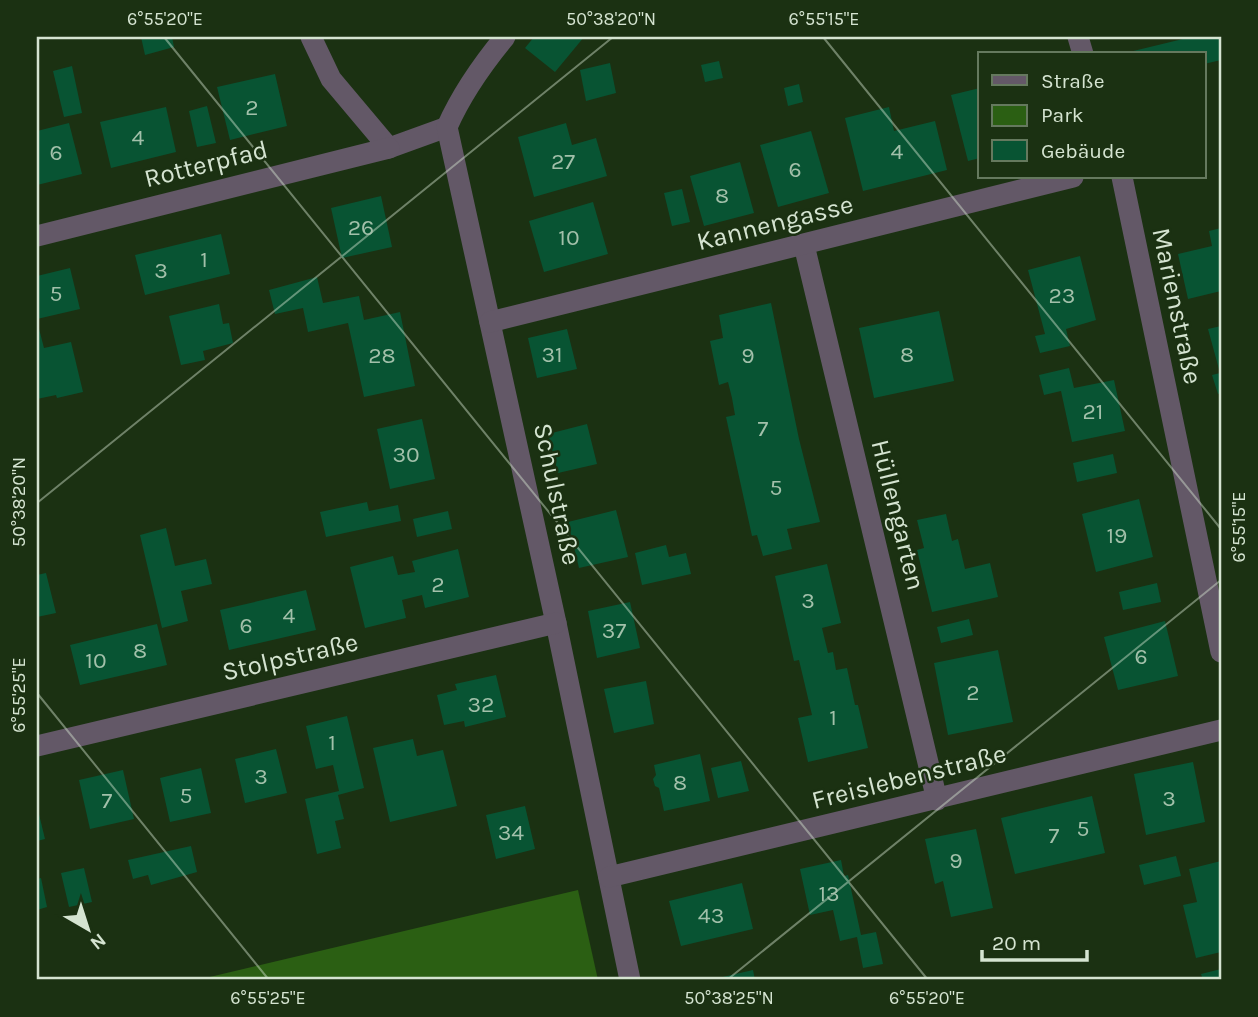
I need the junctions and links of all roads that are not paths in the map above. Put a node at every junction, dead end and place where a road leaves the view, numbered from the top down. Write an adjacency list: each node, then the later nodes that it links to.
1 (311, 37): 4 (street)
2 (505, 37): 3 (street)
3 (447, 127): 4 (street, Rotterpfad); 9 (street, Schulstraße)
4 (388, 148): 7 (street, Rotterpfad)
5 (1069, 178): 8 (street, Kannengasse)
6 (1122, 178): 11 (street, Marienstraße)
7 (37, 236)
8 (804, 244): 9 (street, Kannengasse); 14 (street, Hüllengarten)
9 (490, 322): 10 (street, Schulstraße)
10 (556, 623): 13 (street, Stolpstraße); 15 (street, Schulstraße)
11 (1221, 652)
12 (1221, 730): 14 (street, Freislebenstraße)
13 (37, 746)
14 (937, 800): 15 (street, Freislebenstraße)
15 (609, 877): 16 (street, Schulstraße)
16 (631, 980)

